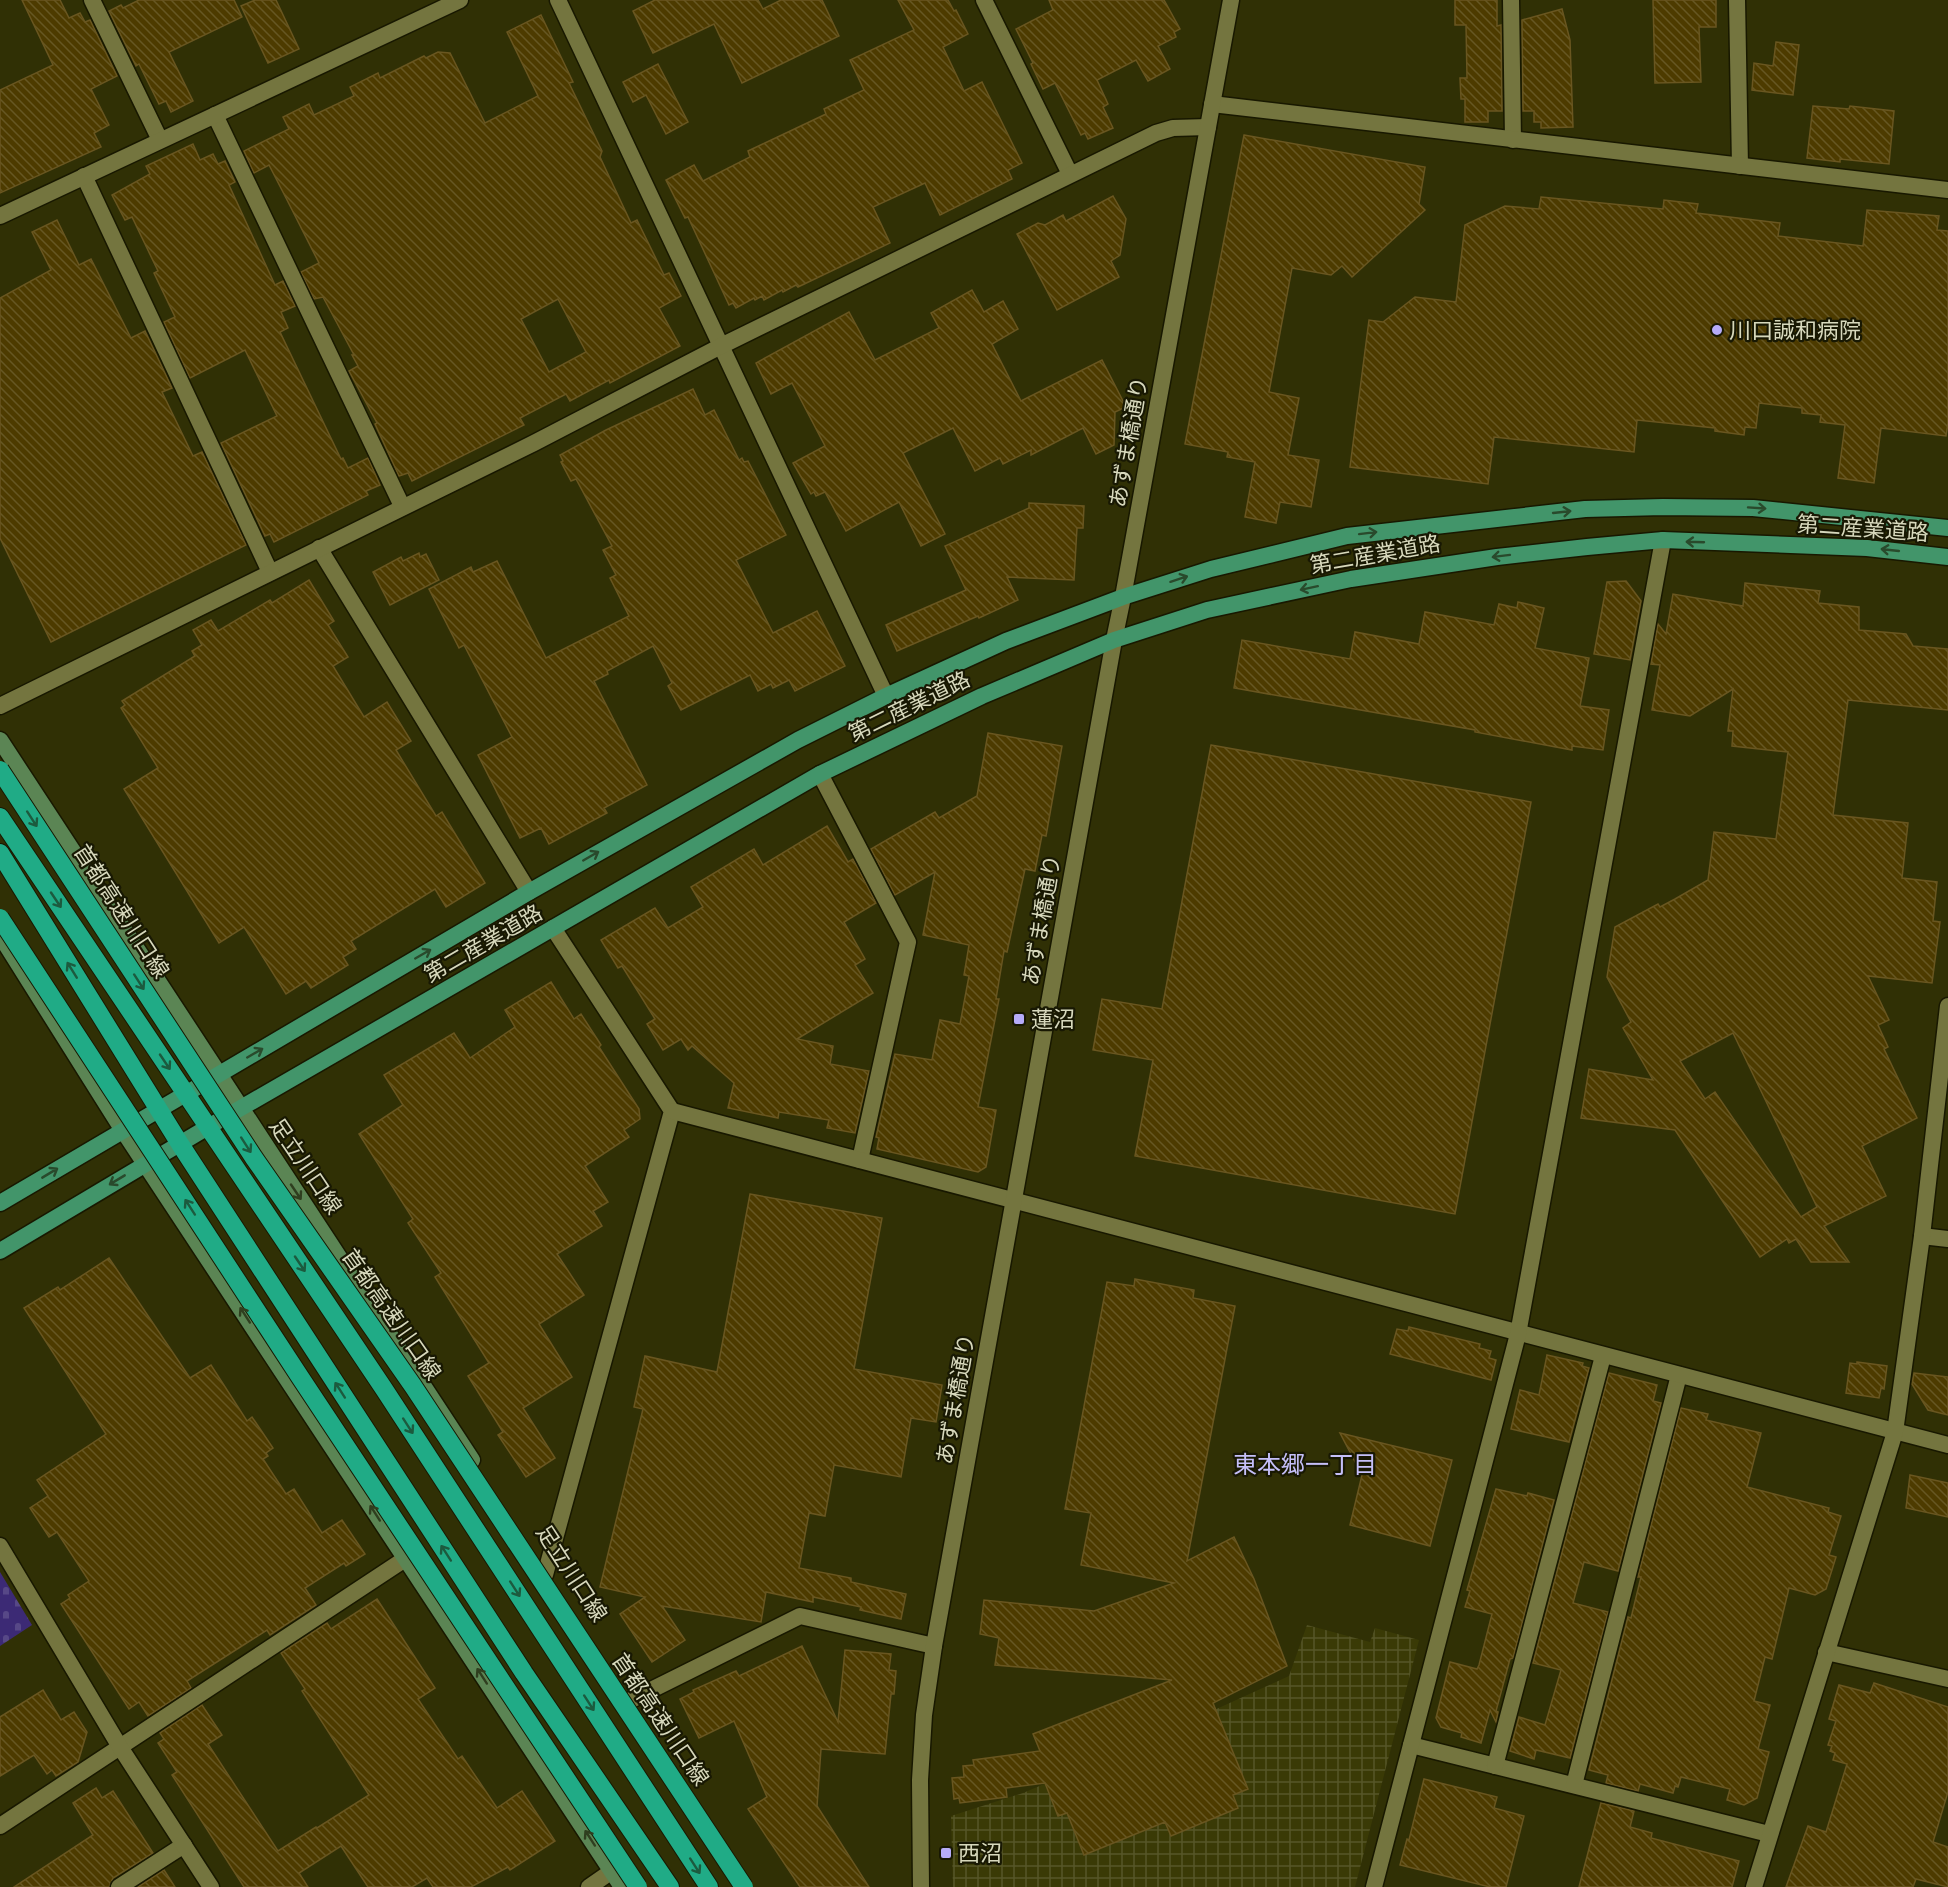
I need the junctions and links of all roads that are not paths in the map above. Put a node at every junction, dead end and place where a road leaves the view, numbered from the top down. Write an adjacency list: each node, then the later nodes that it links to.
1 (92, 0): 11 (street)
2 (460, 0): 9 (street)
3 (558, 0): 18 (street)
4 (984, 0): 14 (street)
5 (1231, 0): 8 (street, あずま橋通り)
6 (1511, 0): 12 (street)
7 (1737, 0): 13 (street)
8 (1212, 104): 10 (street, あずま橋通り); 12 (street)
9 (215, 115): 11 (street); 19 (street)
10 (1209, 127): 14 (street); 25 (street, あずま橋通り)
11 (159, 140): 15 (street)
12 (1513, 140): 13 (street)
13 (1740, 166): 16 (street)
14 (1070, 174): 18 (street)
15 (84, 176): 17 (street); 24 (street)
16 (1948, 190)
17 (0, 216)
18 (722, 346): 19 (street); 27 (street)
19 (402, 507): 22 (street)
20 (1948, 528): 25 (main road, 第二産業道路, one-way to 20)
21 (1663, 540): 23 (main road, 第二産業道路, one-way to 21); 26 (main road, 第二産業道路, one-way to 26); 54 (street)
22 (318, 548): 24 (street); 34 (street)
23 (1948, 557)
24 (270, 572): 28 (street)
25 (1123, 597): 26 (street, あずま橋通り); 27 (main road, 第二産業道路)
26 (1114, 640): 31 (main road, 第二産業道路); 49 (street, あずま橋通り)
27 (886, 696): 34 (main road, 第二産業道路, one-way to 27)
28 (0, 706)
29 (0, 740): 39 (main road, 足立川口線)
30 (0, 770): 81 (highway, 首都高速川口線, one-way to 81, bridge)
31 (820, 774): 36 (main road, 第二産業道路); 47 (street)
32 (0, 817): 40 (highway, one-way to 40)
33 (0, 853): 41 (highway, one-way to 33)
34 (529, 892): 39 (main road, 第二産業道路, one-way to 34)
35 (0, 918): 78 (highway, one-way to 35, bridge)
36 (553, 928): 42 (main road, 第二産業道路); 43 (street)
37 (1, 939): 45 (main road)
38 (1948, 1006): 51 (street)
39 (218, 1074): 40 (main road, 第二産業道路); 42 (main road, 足立川口線)
40 (186, 1092): 41 (main road, 第二産業道路); 44 (highway)
41 (157, 1109): 45 (main road, 第二産業道路); 46 (highway)
42 (241, 1109): 44 (main road, 第二産業道路); 61 (main road, 足立川口線, one-way to 61)
43 (672, 1111): 47 (street); 61 (street)
44 (208, 1127): 46 (main road, 第二産業道路); 80 (highway, one-way to 80)
45 (122, 1129): 48 (main road); 50 (main road, 第二産業道路, one-way to 45)
46 (180, 1144): 48 (main road, 第二産業道路); 79 (highway, one-way to 46)
47 (860, 1160): 49 (street)
48 (145, 1164): 53 (main road, 第二産業道路, one-way to 53); 60 (main road, one-way to 48)
49 (1013, 1201): 54 (street); 62 (street, あずま橋通り)
50 (0, 1203)
51 (1922, 1236): 52 (street); 57 (street)
52 (1948, 1239)
53 (0, 1251)
54 (1518, 1334): 55 (street); 66 (street)
55 (1603, 1356): 56 (street); 68 (street)
56 (1679, 1376): 57 (street); 69 (street)
57 (1895, 1432): 58 (street); 63 (street)
58 (1948, 1445)
59 (0, 1546): 67 (street)
60 (405, 1559): 67 (street); 73 (main road, one-way to 60)
61 (545, 1575): 65 (main road, 足立川口線)
62 (934, 1646): 65 (street); 83 (street, あずま橋通り)
63 (1826, 1652): 64 (street); 71 (street)
64 (1948, 1679)
65 (629, 1701): 82 (main road, 足立川口線)
66 (1411, 1744): 68 (street); 84 (street)
67 (120, 1747): 70 (street); 72 (street)
68 (1495, 1766): 69 (street)
69 (1574, 1785): 71 (street)
70 (0, 1826)
71 (1769, 1834): 85 (street)
72 (184, 1845): 74 (street); 75 (street)
73 (612, 1872): 76 (street); 77 (main road)
74 (119, 1887)
75 (211, 1887)
76 (589, 1887)
77 (622, 1887)
78 (638, 1887)
79 (670, 1887)
80 (709, 1887)
81 (744, 1887)
82 (753, 1887)
83 (921, 1887)
84 (1374, 1887)
85 (1754, 1887)

